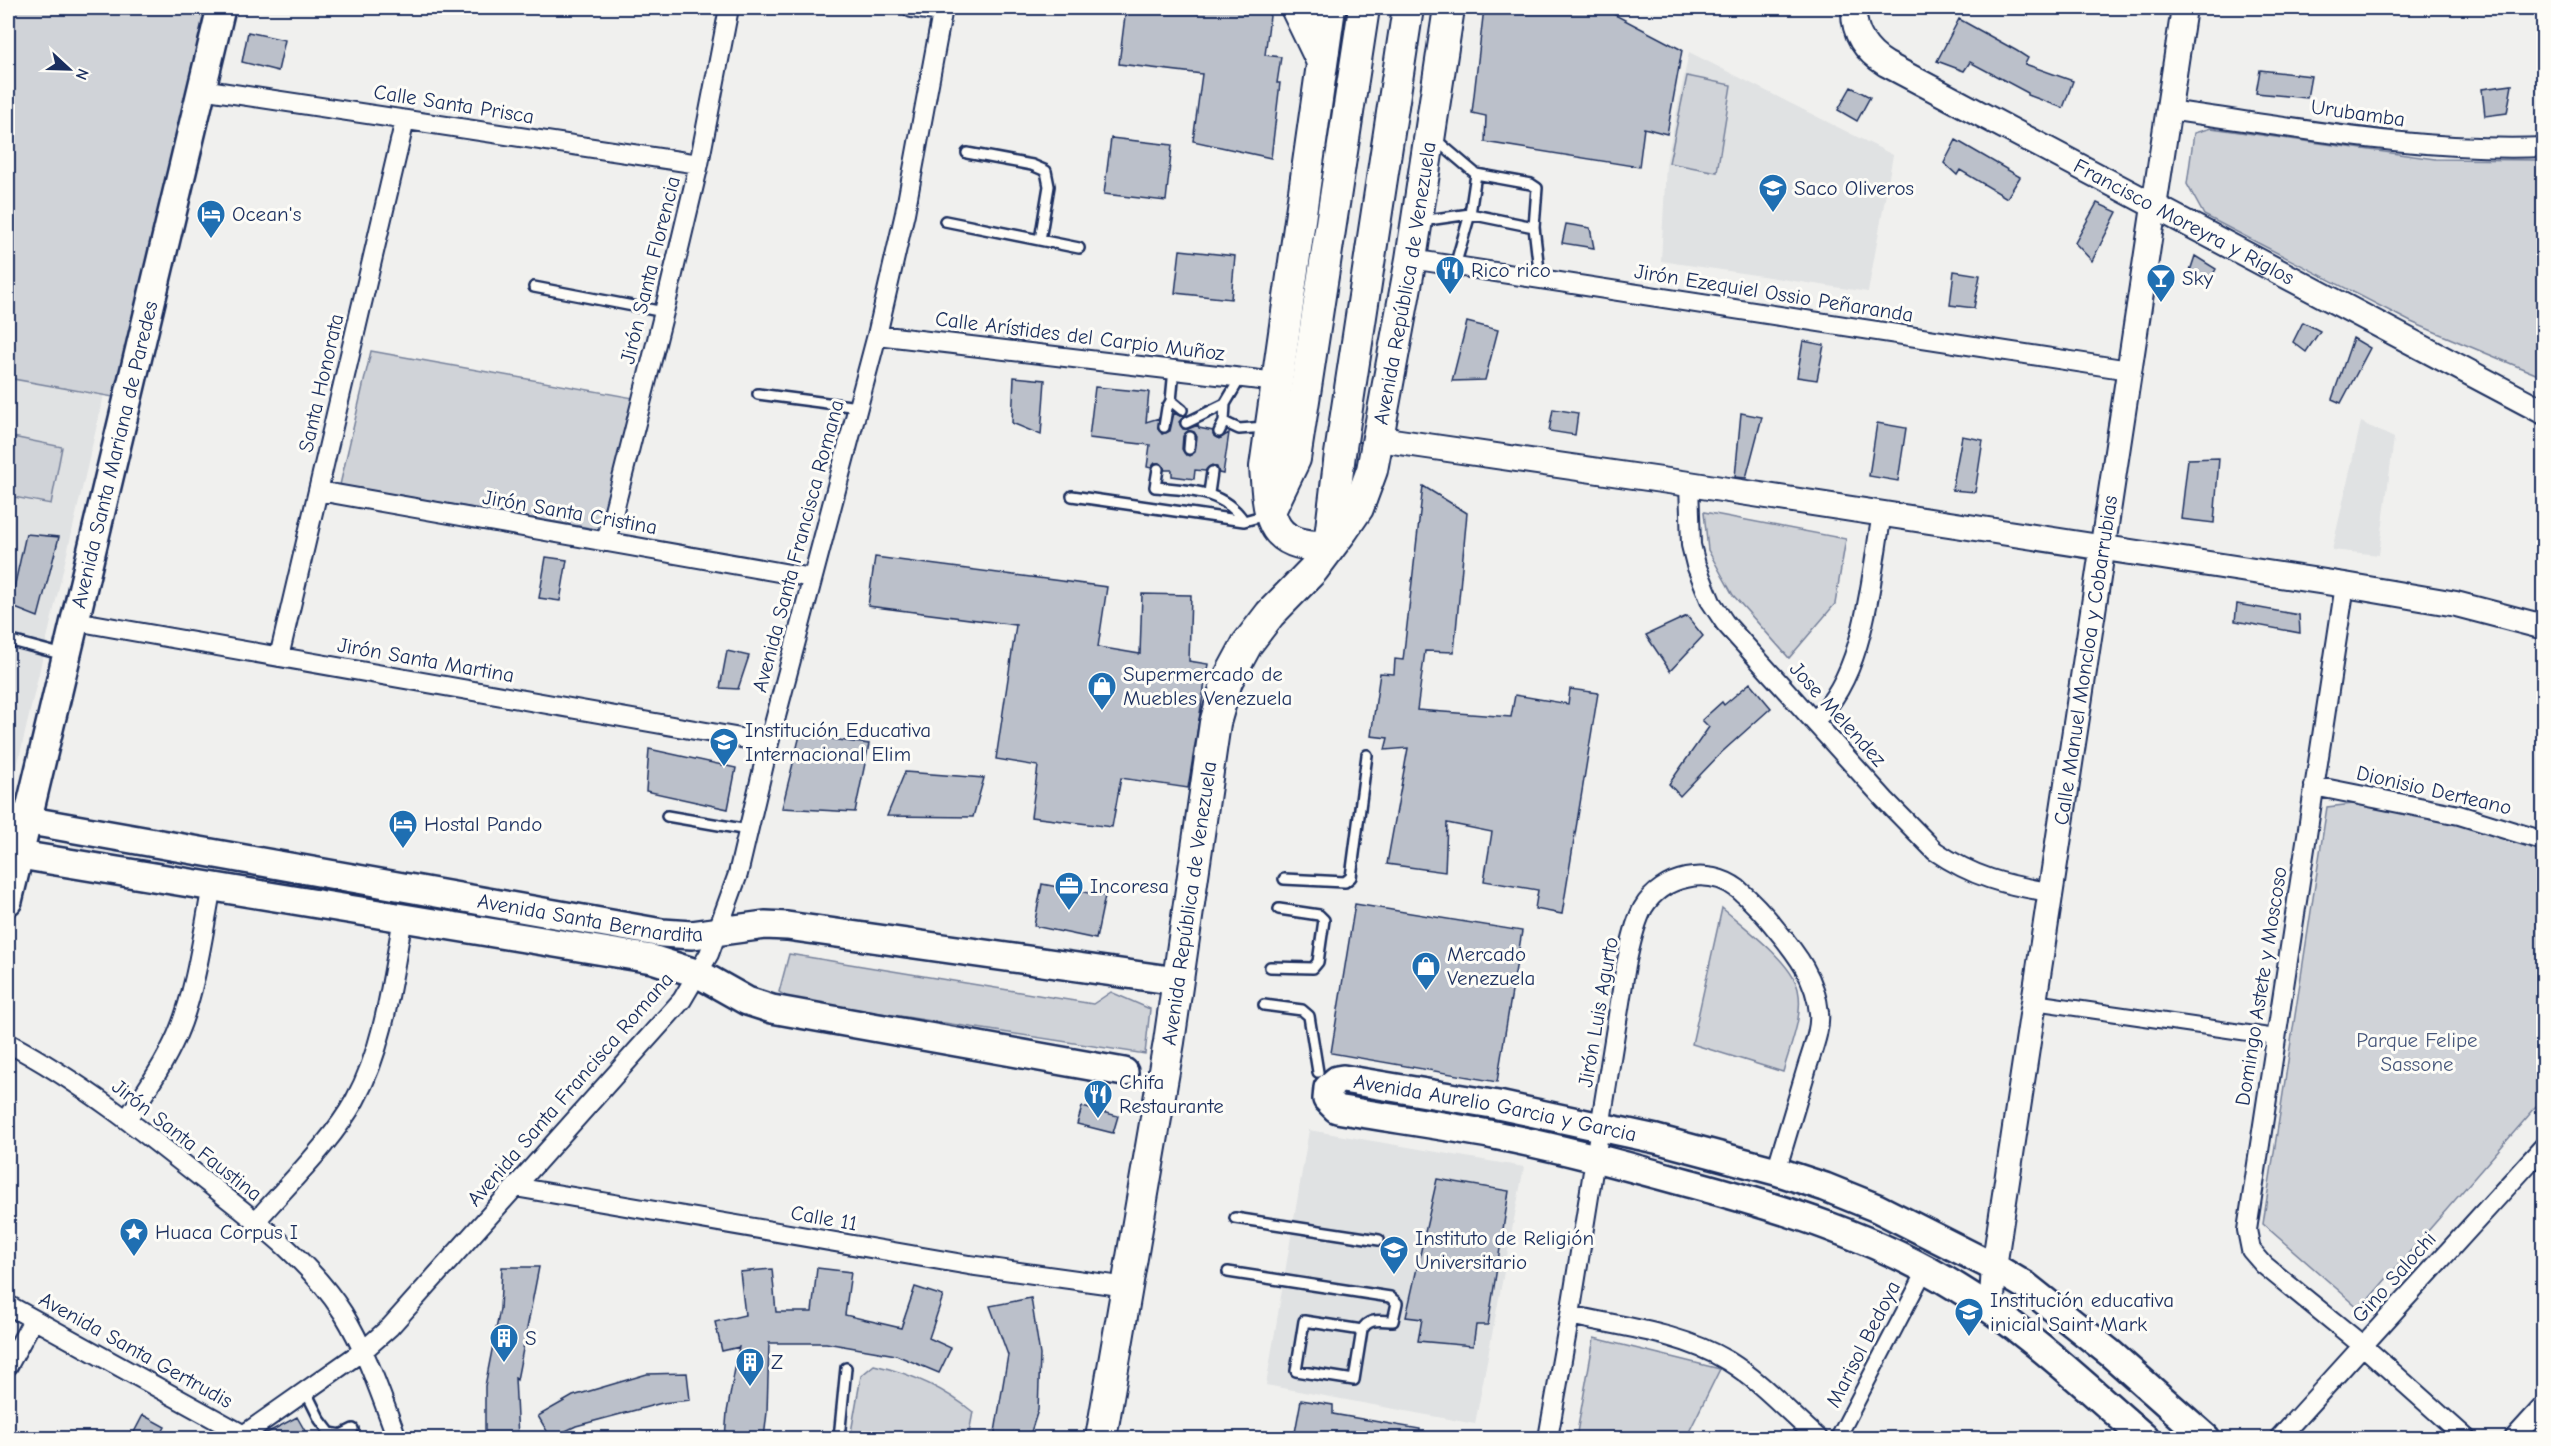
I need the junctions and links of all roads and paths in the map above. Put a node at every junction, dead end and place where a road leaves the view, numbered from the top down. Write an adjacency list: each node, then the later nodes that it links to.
1 (221, 8): 13 (main road, Avenida Santa Mariana de Paredes)
2 (729, 8): 19 (street, Jirón Santa Florencia)
3 (912, 8): 11 (street)
4 (1296, 8): 12 (main road)
5 (1330, 8): 12 (main road)
6 (1364, 8): 59 (main road)
7 (1408, 8): 61 (main road, Avenida República de Venezuela)
8 (1449, 8): 16 (main road, Avenida República de Venezuela)
9 (1854, 8): 21 (street, Francisco Moreyra y Riglos)
10 (2184, 8): 14 (street, Calle Manuel Moncloa y Cobarrubias)
11 (942, 10): 33 (street, Avenida Santa Francisca Romana)
12 (1322, 62): 37 (main road)
13 (201, 89): 15 (street, Calle Santa Prisca); 65 (main road, Avenida Santa Mariana de Paredes)
14 (2168, 110): 17 (street, Urubamba); 21 (street, Calle Manuel Moncloa y Cobarrubias)
15 (405, 120): 19 (street, Calle Santa Prisca); 55 (street, Santa Honorata)
16 (1430, 135): 20 (lane); 25 (main road, Avenida República de Venezuela)
17 (2544, 147)
18 (967, 153): 26 (lane)
19 (699, 164): 32 (street, Jirón Santa Florencia)
20 (1476, 174): 22 (lane); 24 (lane)
21 (2154, 207): 35 (street, Calle Manuel Moncloa y Cobarrubias); 43 (street, Francisco Moreyra y Riglos)
22 (1470, 214): 24 (lane); 25 (lane); 29 (lane)
23 (945, 221): 26 (lane)
24 (1534, 227): 30 (lane)
25 (1415, 229): 28 (main road, Avenida República de Venezuela)
26 (1040, 240): 27 (lane)
27 (1079, 248)
28 (1411, 259): 29 (street, Jirón Ezequiel Ossio Peñaranda); 48 (main road, Avenida República de Venezuela)
29 (1455, 266): 30 (street, Jirón Ezequiel Ossio Peñaranda)
30 (1540, 279): 35 (street, Jirón Ezequiel Ossio Peñaranda)
31 (534, 287): 32 (lane)
32 (664, 312): 60 (street, Jirón Santa Florencia)
33 (877, 335): 34 (street, Calle Arístides del Carpio Muñoz); 41 (street, Avenida Santa Francisca Romana)
34 (1174, 369): 36 (street, Calle Arístides del Carpio Muñoz); 39 (lane)
35 (2129, 370): 62 (street, Calle Manuel Moncloa y Cobarrubias)
36 (1241, 377): 37 (street, Calle Arístides del Carpio Muñoz); 40 (lane)
37 (1277, 382): 45 (main road)
38 (758, 394): 41 (lane)
39 (1171, 401): 42 (lane); 46 (lane)
40 (1225, 404): 44 (lane); 45 (lane)
41 (858, 407): 63 (street, Avenida Santa Francisca Romana)
42 (1182, 410)
43 (2544, 412)
44 (1186, 423)
45 (1270, 426): 59 (main road)
46 (1164, 427)
47 (1190, 437): 49 (lane)
48 (1379, 439): 53 (street); 61 (main road, Avenida República de Venezuela)
49 (1189, 449)
50 (1158, 469): 54 (lane)
51 (1212, 472): 56 (lane)
52 (1185, 478): 54 (lane)
53 (1689, 484): 58 (street); 70 (street, Jose Melendez)
54 (1184, 489): 56 (lane)
55 (319, 491): 60 (street, Jirón Santa Cristina); 69 (street, Santa Honorata)
56 (1209, 493): 59 (lane)
57 (1072, 496): 59 (lane)
58 (1882, 514): 62 (street); 70 (street)
59 (1256, 518): 61 (main road)
60 (606, 542): 63 (street, Jirón Santa Cristina)
61 (1329, 546): 88 (main road, Avenida República de Venezuela)
62 (2103, 549): 64 (street); 81 (street, Calle Manuel Moncloa y Cobarrubias)
63 (812, 578): 71 (street, Avenida Santa Francisca Romana)
64 (2344, 585): 66 (street); 73 (street, Domingo Astete y Moscoso)
65 (75, 621): 68 (main road, Avenida Santa Mariana de Paredes); 69 (street, Jirón Santa Martina)
66 (2544, 627)
67 (8, 640): 68 (lane)
68 (67, 656): 75 (main road, Avenida Santa Mariana de Paredes)
69 (279, 657): 71 (street, Jirón Santa Martina)
70 (1815, 720): 81 (street, Jose Melendez)
71 (769, 743): 76 (street, Avenida Santa Francisca Romana)
72 (1366, 755): 79 (lane)
73 (2314, 786): 77 (street, Dionisio Derteano); 91 (street, Domingo Astete y Moscoso)
74 (667, 816): 76 (lane)
75 (18, 818): 78 (main road, Avenida Santa Mariana de Paredes); 85 (main road, Avenida Santa Bernardita)
76 (748, 830): 85 (street, Avenida Santa Francisca Romana)
77 (2544, 840)
78 (20, 855): 80 (main road, Avenida Santa Bernardita); 82 (main road, Avenida Santa Mariana de Paredes)
79 (1284, 879)
80 (212, 885): 84 (main road, Avenida Santa Bernardita); 95 (street)
81 (2050, 892): 89 (street, Calle Manuel Moncloa y Cobarrubias)
82 (8, 901)
83 (1279, 909): 86 (lane)
84 (403, 918): 87 (main road, Avenida Santa Bernardita); 102 (street)
85 (719, 933): 87 (street, Avenida Santa Francisca Romana); 88 (main road, Avenida Santa Bernardita)
86 (1270, 967)
87 (699, 974): 93 (main road, Avenida Santa Bernardita); 100 (street, Avenida Santa Francisca Romana)
88 (1176, 982): 107 (main road, Avenida República de Venezuela)
89 (2034, 1002): 91 (street); 104 (street, Calle Manuel Moncloa y Cobarrubias)
90 (1264, 1005): 94 (lane)
91 (2276, 1037): 113 (street, Domingo Astete y Moscoso)
92 (8, 1043): 95 (street, Jirón Santa Faustina)
93 (1124, 1072)
94 (1318, 1072)
95 (128, 1119): 102 (street, Jirón Santa Faustina)
96 (1601, 1126): 98 (street, Jirón Luis Agurto); 98 (main road, Avenida Aurelio Garcia y Garcia); 99 (main road, Avenida Aurelio Garcia y Garcia); 99 (street, Jirón Luis Agurto)
97 (2544, 1146): 113 (street, Gino Salochi)
98 (1596, 1158): 105 (main road, Avenida Aurelio Garcia y Garcia); 110 (street, Jirón Luis Agurto)
99 (1776, 1171): 104 (main road, Avenida Aurelio Garcia y Garcia)
100 (515, 1187): 107 (street, Calle 11); 114 (street, Avenida Santa Francisca Romana)
101 (1235, 1218): 103 (lane)
102 (256, 1221): 114 (street, Jirón Santa Faustina)
103 (1379, 1240)
104 (1994, 1267): 109 (street, Calle Manuel Moncloa y Cobarrubias); 128 (main road, Avenida Aurelio Garcia y Garcia)
105 (1926, 1269): 109 (main road, Avenida Aurelio Garcia y Garcia); 126 (street, Marisol Bedoya)
106 (1228, 1272): 112 (lane)
107 (1127, 1287): 124 (main road, Avenida República de Venezuela)
108 (8, 1305): 111 (street, Avenida Santa Gertrudis)
109 (1995, 1313): 127 (main road, Avenida Aurelio Garcia y Garcia)
110 (1570, 1315): 120 (street); 125 (street, Jirón Luis Agurto)
111 (33, 1320): 115 (street); 121 (street, Avenida Santa Gertrudis)
112 (1362, 1330): 112 (lane)
113 (2362, 1345): 129 (street, Gino Salochi); 130 (street, Domingo Astete y Moscoso)
114 (364, 1350): 117 (street, Avenida Santa Francisca Romana); 122 (street, Jirón Santa Faustina)
115 (8, 1366)
116 (846, 1368): 123 (lane)
117 (305, 1390): 119 (lane); 121 (street, Avenida Santa Francisca Romana)
118 (2544, 1405): 131 (street)
119 (353, 1429)
120 (1809, 1435)
121 (240, 1436)
122 (397, 1438)
123 (839, 1438)
124 (1101, 1438)
125 (1548, 1438)
126 (1838, 1438)
127 (2145, 1438)
128 (2206, 1438)
129 (2279, 1438)
130 (2466, 1438)
131 (2514, 1438)

